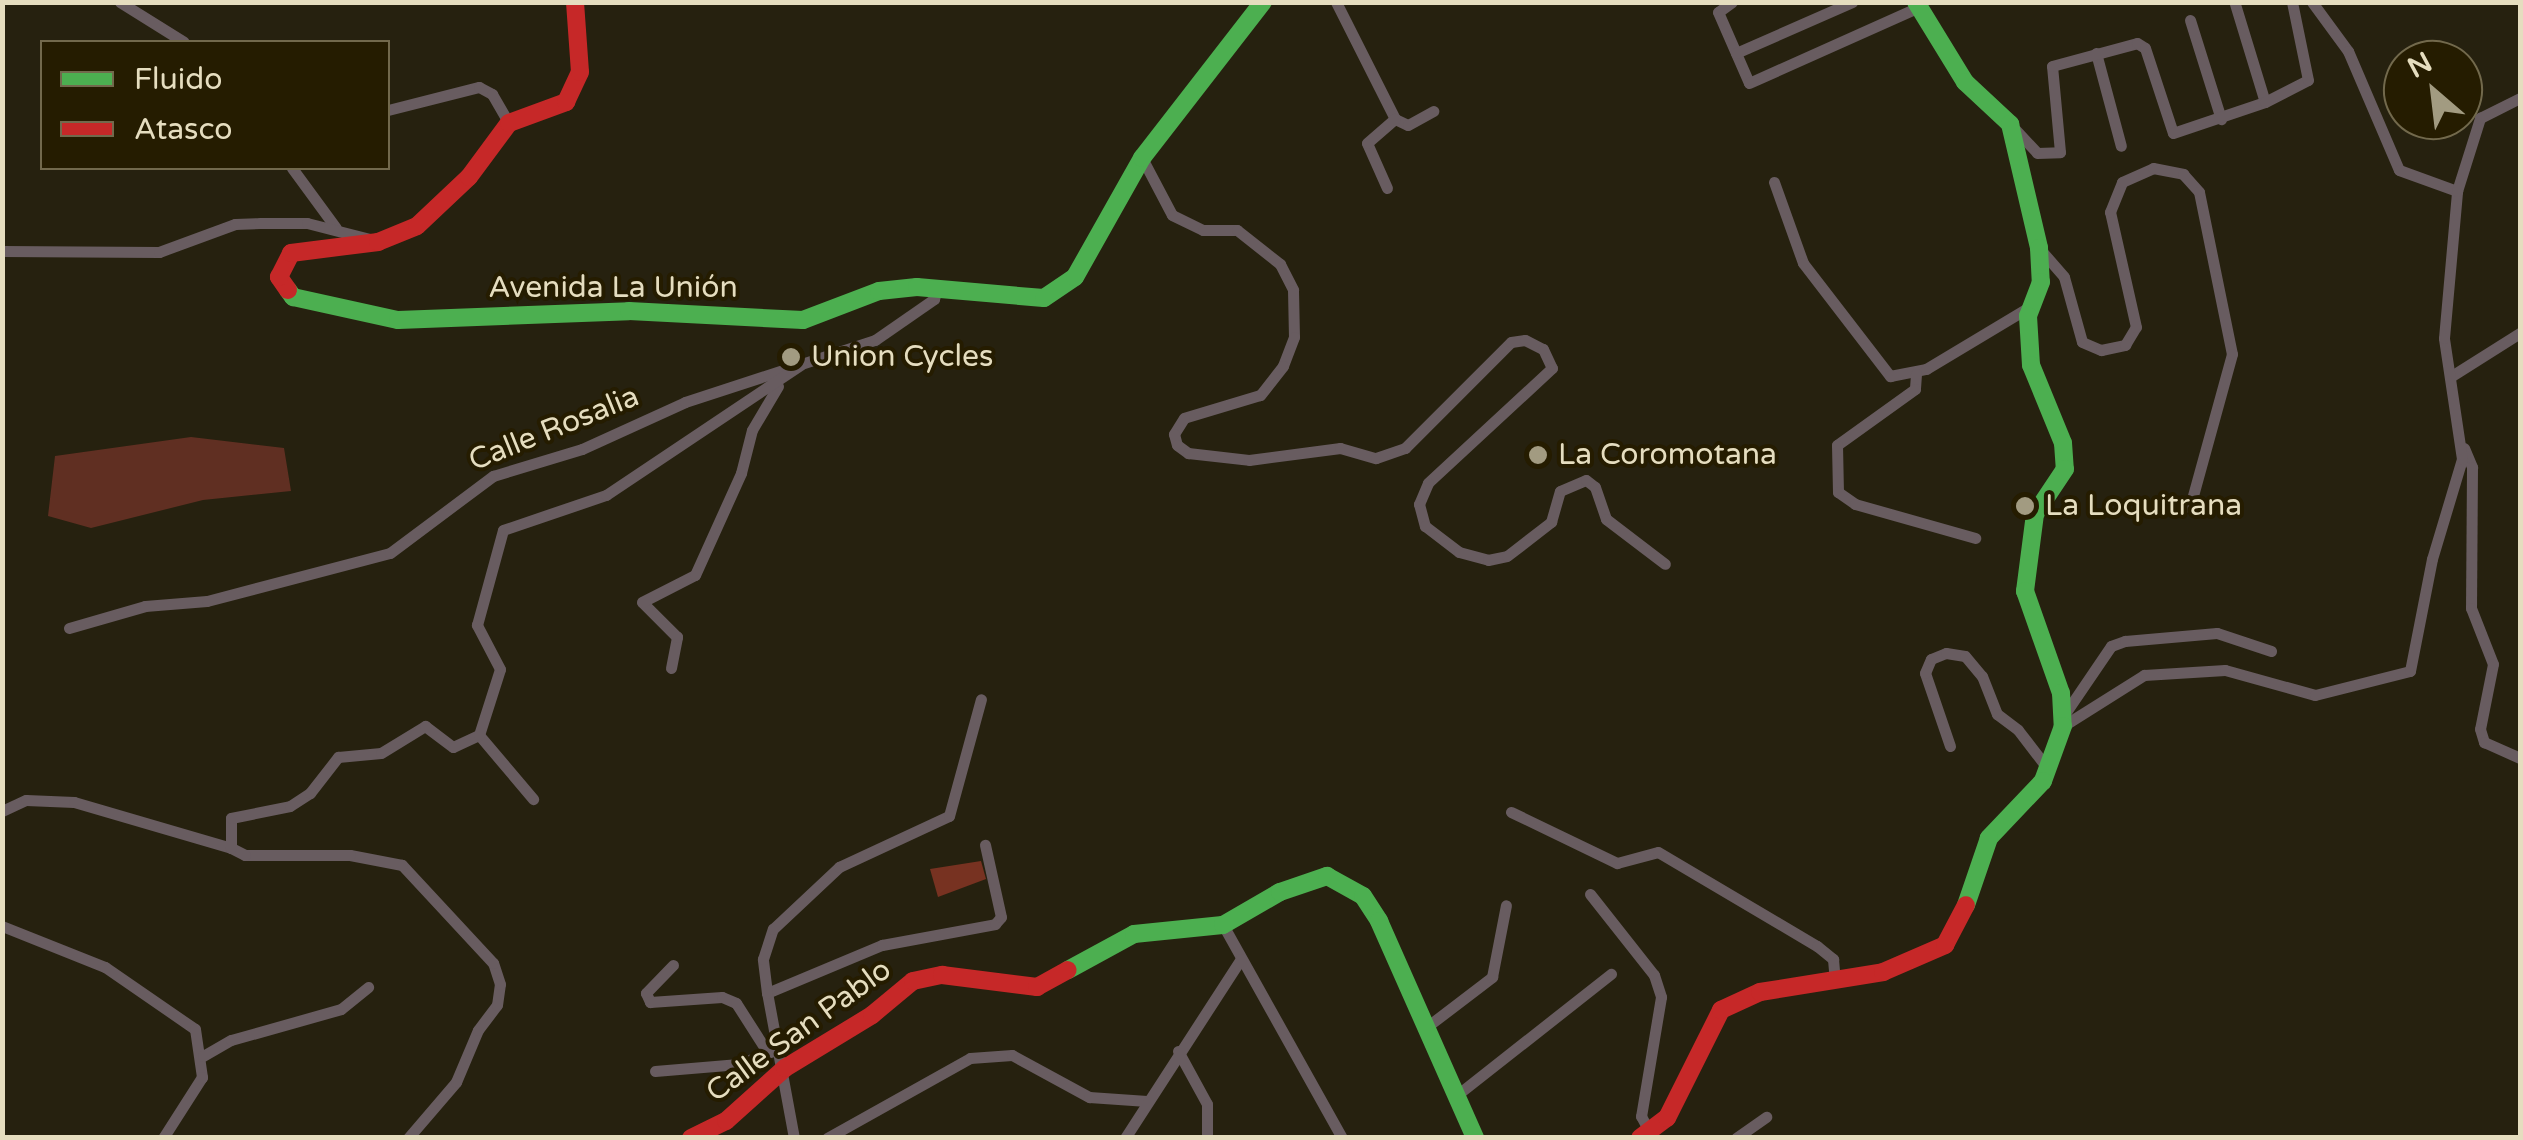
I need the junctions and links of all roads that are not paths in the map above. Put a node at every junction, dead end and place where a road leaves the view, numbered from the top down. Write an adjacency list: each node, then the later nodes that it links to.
1 (120, 2): 12 (street)
2 (576, 2): 21 (street)
3 (1263, 2): 24 (street, Avenida La Unión)
4 (1336, 2): 19 (street)
5 (1732, 2): 13 (street)
6 (1852, 2): 13 (street)
7 (2292, 2): 16 (street)
8 (2312, 2): 28 (street)
9 (2235, 4): 16 (street)
10 (1916, 5): 13 (street); 22 (street)
11 (2190, 20): 20 (street)
12 (181, 40)
13 (1736, 53)
14 (2096, 53): 20 (street); 22 (street); 23 (street)
15 (2520, 98): 28 (street)
16 (2264, 102): 20 (street)
17 (390, 110): 21 (street)
18 (1432, 110): 19 (street)
19 (1394, 119): 27 (street)
20 (2221, 119)
21 (509, 123): 30 (street, Avenida La Unión)
22 (2010, 124): 31 (street)
23 (2121, 146)
24 (1142, 158): 33 (street, Avenida La Unión); 43 (street)
25 (293, 170): 29 (street)
26 (1774, 182): 37 (street)
27 (1386, 188)
28 (2458, 191): 38 (street)
29 (336, 228): 30 (street); 32 (street)
30 (378, 242): 33 (street, Avenida La Unión)
31 (2039, 248): 34 (street); 41 (street)
32 (2, 250)
33 (937, 289): 36 (street, Calle Rosalia)
34 (2030, 306): 37 (street); 48 (street)
35 (2520, 334): 38 (street)
36 (800, 365): 39 (street); 44 (street, Calle Rosalia)
37 (1916, 374): 42 (street)
38 (2450, 376): 40 (street)
39 (784, 378): 46 (street); 49 (street)
40 (2461, 439): 48 (street); 51 (street)
41 (2190, 507)
42 (1975, 538)
43 (1665, 564)
44 (69, 628)
45 (2271, 650): 48 (street)
46 (671, 668)
47 (981, 699): 67 (street)
48 (2062, 722): 52 (street)
49 (480, 734): 53 (street); 57 (street)
50 (1950, 746): 52 (street)
51 (2520, 758)
52 (2048, 769): 65 (street)
53 (533, 799)
54 (2, 811): 57 (street)
55 (1511, 812): 65 (street)
56 (985, 846): 67 (street)
57 (232, 848): 79 (street)
58 (1590, 894): 77 (street)
59 (1506, 905): 68 (street)
60 (1224, 925): 62 (street); 68 (street, Calle San Pablo); 72 (street, Calle San Pablo)
61 (2, 926): 71 (street)
62 (1241, 958): 69 (street); 85 (street)
63 (673, 965): 70 (street)
64 (1611, 974): 74 (street)
65 (1835, 982): 77 (street)
66 (368, 987): 71 (street)
67 (767, 993): 72 (street)
68 (1428, 1026): 74 (street, Calle San Pablo)
69 (1178, 1051): 75 (street); 84 (street)
70 (768, 1052): 72 (street); 73 (street)
71 (203, 1056): 78 (street)
72 (784, 1058): 80 (street, Calle San Pablo); 81 (street)
73 (655, 1072)
74 (1457, 1096): 86 (street, Calle San Pablo)
75 (1147, 1102): 82 (street); 83 (street)
76 (1766, 1117): 87 (street)
77 (1645, 1134)
78 (163, 1138)
79 (408, 1138)
80 (692, 1138)
81 (794, 1138)
82 (827, 1138)
83 (1125, 1138)
84 (1207, 1138)
85 (1342, 1138)
86 (1475, 1138)
87 (1736, 1138)

